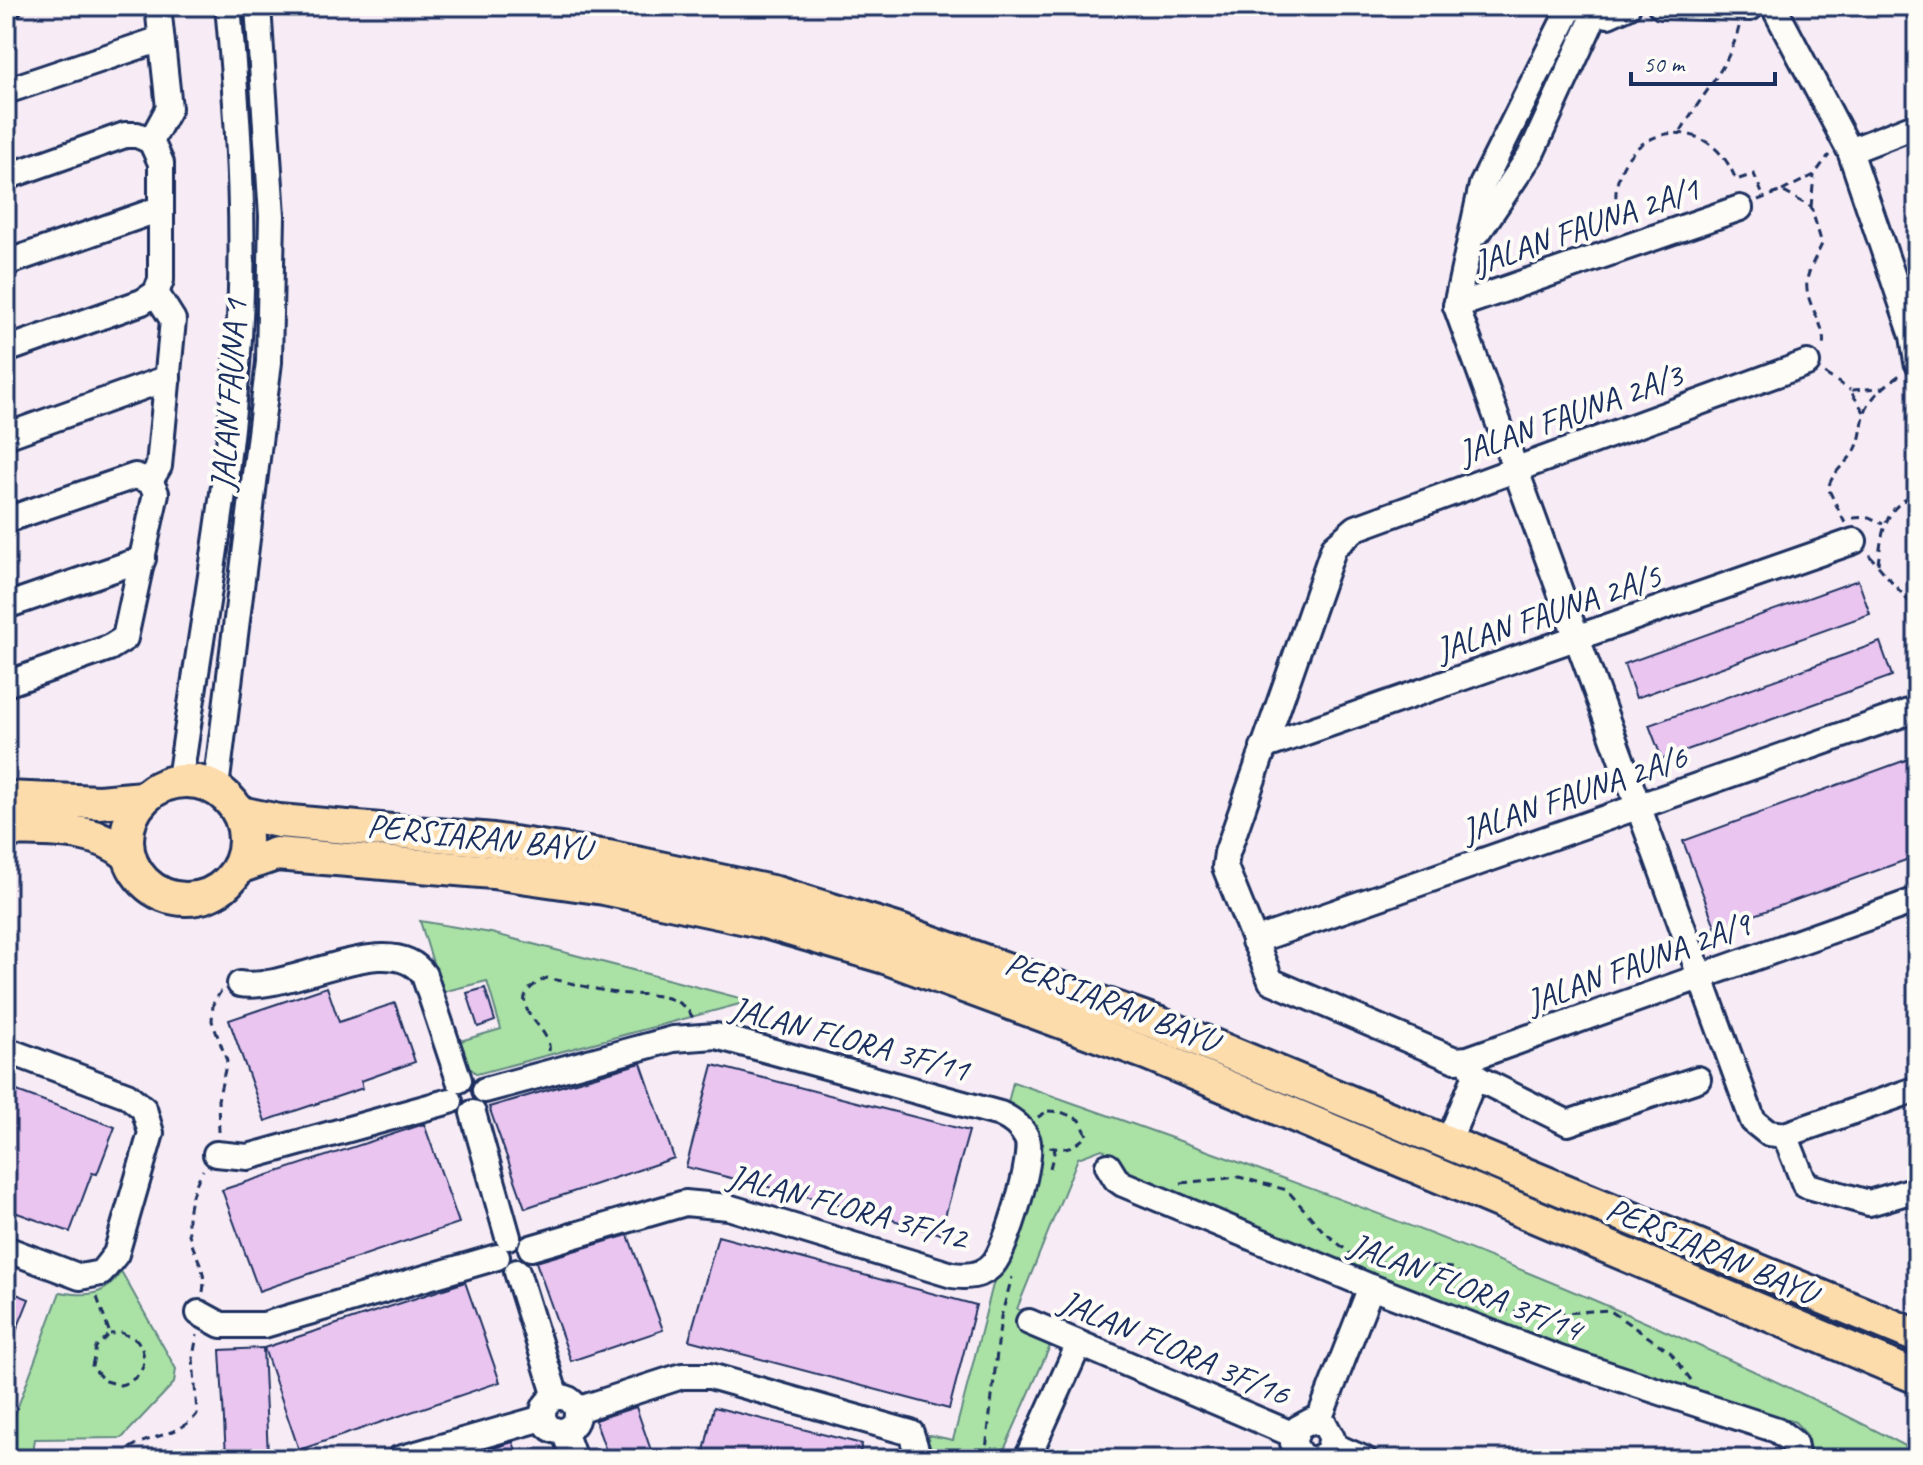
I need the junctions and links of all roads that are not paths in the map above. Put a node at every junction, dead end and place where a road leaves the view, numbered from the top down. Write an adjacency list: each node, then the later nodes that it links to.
1 (158, 6): 9 (street)
2 (228, 6): 37 (street)
3 (258, 6): 38 (street, JALAN FAUNA 1)
4 (1571, 6): 17 (street)
5 (1628, 6): 8 (street)
6 (1661, 6): 7 (street)
7 (1758, 7): 13 (street)
8 (1587, 10): 17 (street)
9 (161, 39): 10 (street); 12 (street)
10 (6, 91)
11 (1917, 125): 13 (street)
12 (151, 141): 14 (street); 16 (street)
13 (1846, 144): 21 (street)
14 (6, 177)
15 (1740, 208): 20 (street, JALAN FAUNA 2A/1)
16 (160, 209): 18 (street); 19 (street)
17 (1473, 239): 20 (street)
18 (6, 263)
19 (156, 293): 22 (street); 25 (street)
20 (1456, 306): 27 (street)
21 (1912, 316): 23 (street)
22 (6, 350)
23 (1917, 362)
24 (1807, 363): 27 (street, JALAN FAUNA 2A/3)
25 (168, 378): 26 (street); 28 (street)
26 (6, 436)
27 (1516, 469): 33 (street); 36 (street, JALAN FAUNA 2A/3)
28 (150, 481): 29 (street); 31 (street)
29 (6, 520)
30 (1849, 531): 33 (street, JALAN FAUNA 2A/5)
31 (143, 559): 32 (street); 34 (street)
32 (6, 606)
33 (1577, 637): 36 (street, JALAN FAUNA 2A/5); 41 (street)
34 (6, 684)
35 (1917, 709): 41 (street, JALAN FAUNA 2A/6)
36 (1263, 747): 47 (street)
37 (180, 780): 38 (main road); 40 (main road)
38 (216, 788): 42 (main road)
39 (6, 798): 40 (main road)
40 (143, 798): 44 (main road)
41 (1639, 806): 47 (street, JALAN FAUNA 2A/6); 48 (street)
42 (240, 813): 45 (main road); 58 (main road, PERSIARAN BAYU)
43 (6, 829): 44 (main road)
44 (127, 854): 45 (main road)
45 (239, 867): 72 (main road, PERSIARAN BAYU)
46 (1917, 900): 48 (street, JALAN FAUNA 2A/9)
47 (1254, 941): 51 (street)
48 (1701, 976): 51 (street, JALAN FAUNA 2A/9); 57 (street)
49 (240, 984): 54 (street)
50 (6, 1050): 65 (street)
51 (1472, 1068): 52 (street); 58 (street)
52 (1698, 1079)
53 (1917, 1089): 57 (street)
54 (455, 1090): 55 (street); 56 (street); 59 (street)
55 (485, 1090): 56 (street); 62 (street, JALAN FLORA 3F/11)
56 (473, 1113): 63 (street)
57 (1785, 1135): 61 (street)
58 (1448, 1143): 70 (main road, PERSIARAN BAYU)
59 (216, 1154)
60 (1108, 1166): 67 (street, JALAN FLORA 3F/14)
61 (1917, 1189)
62 (1015, 1207): 64 (street, JALAN FLORA 3F/12)
63 (502, 1247): 64 (street); 66 (street); 68 (street)
64 (531, 1248): 66 (street)
65 (6, 1249)
66 (517, 1272): 73 (street)
67 (1371, 1287): 76 (street); 86 (street, JALAN FLORA 3F/14)
68 (199, 1313)
69 (1029, 1322): 71 (street, JALAN FLORA 3F/16)
70 (1917, 1336)
71 (1079, 1344): 78 (street, JALAN FLORA 3F/16); 83 (street)
72 (1917, 1377)
73 (556, 1397): 74 (street); 75 (street)
74 (577, 1410): 77 (street); 82 (street)
75 (543, 1418): 77 (street); 80 (street)
76 (1318, 1422): 78 (street); 79 (street)
77 (564, 1431): 81 (street)
78 (1294, 1435): 84 (street)
79 (1324, 1452): 85 (street)
80 (399, 1459)
81 (574, 1459)
82 (919, 1459)
83 (1027, 1459)
84 (1308, 1459)
85 (1364, 1459)
86 (1797, 1459)

